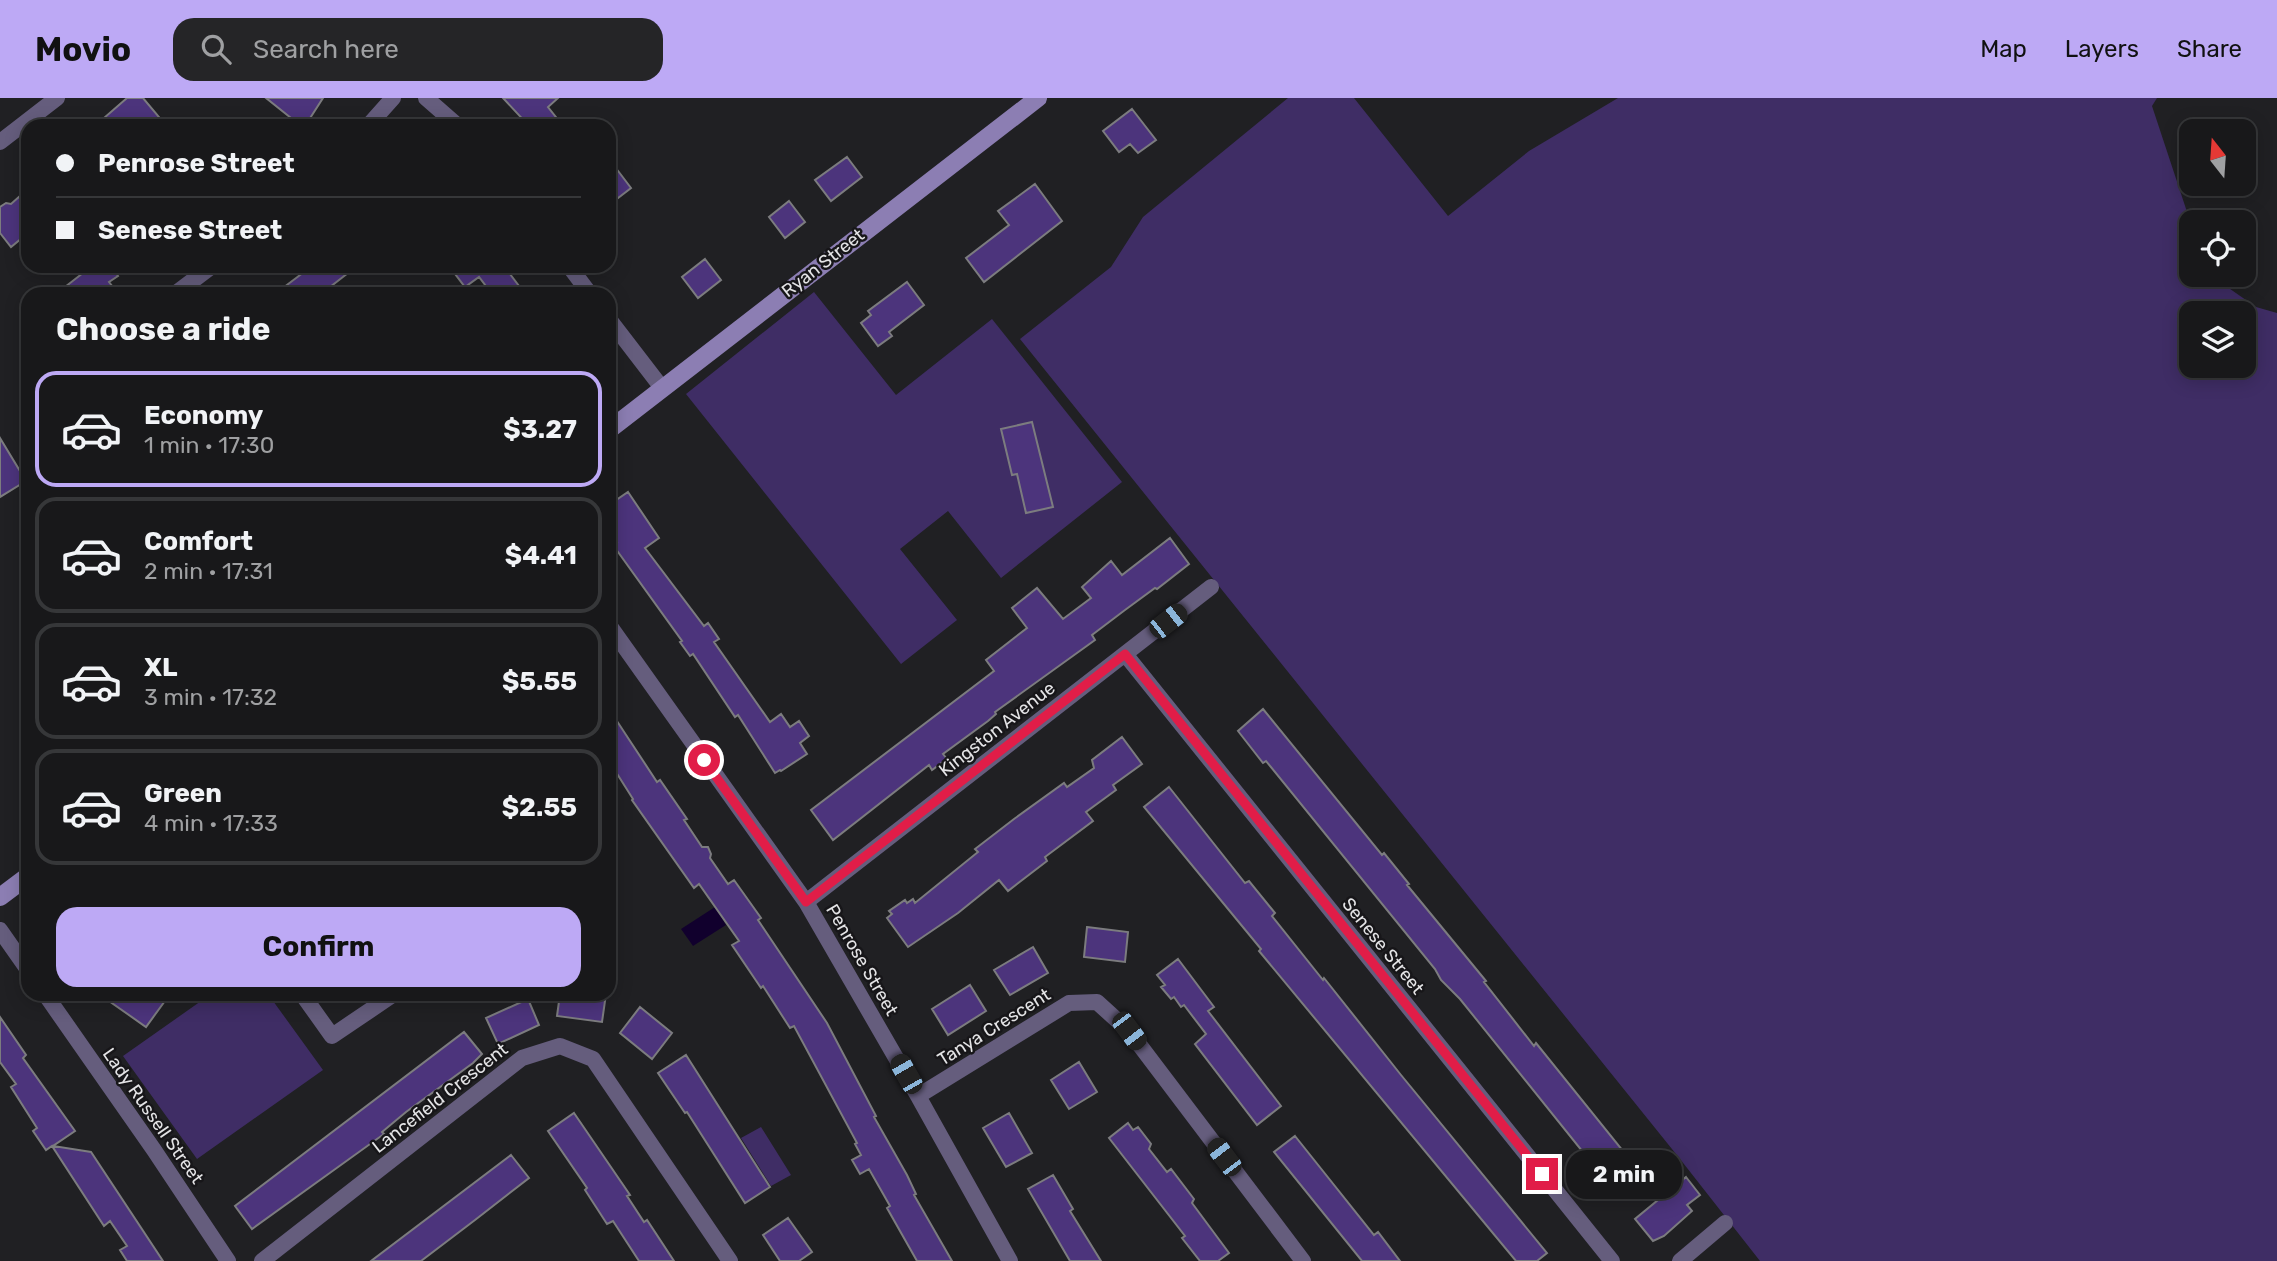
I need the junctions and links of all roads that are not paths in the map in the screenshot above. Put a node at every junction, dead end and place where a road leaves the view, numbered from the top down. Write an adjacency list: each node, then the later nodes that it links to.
1 (57, 98): 5 (street)
2 (393, 98): 6 (street)
3 (426, 98): 7 (street)
4 (1038, 98): 13 (street, Ryan Street)
5 (30, 119)
6 (375, 119)
7 (450, 119)
8 (21, 126): 9 (street)
9 (0, 142)
10 (203, 273): 11 (street)
11 (184, 287)
12 (616, 328): 13 (street)
13 (662, 388): 14 (street, Ryan Street)
14 (616, 424)
15 (1211, 587): 17 (street, Kingston Avenue)
16 (616, 635): 20 (street, Penrose Street)
17 (1125, 654): 20 (street, Kingston Avenue); 33 (street, Senese Street)
18 (21, 881): 19 (street)
19 (0, 897)
20 (806, 902): 26 (street, Penrose Street)
21 (0, 930): 22 (street)
22 (21, 960)
23 (50, 1001): 28 (street, Lady Russell Street)
24 (307, 1001): 25 (street)
25 (384, 1001)
26 (918, 1096): 31 (street, Penrose Street); 32 (street, Tanya Crescent)
27 (1725, 1223): 34 (street)
28 (228, 1261)
29 (262, 1261): 30 (street, Lancefield Crescent)
30 (730, 1261)
31 (1010, 1261)
32 (1303, 1261)
33 (1612, 1261)
34 (1680, 1261)

